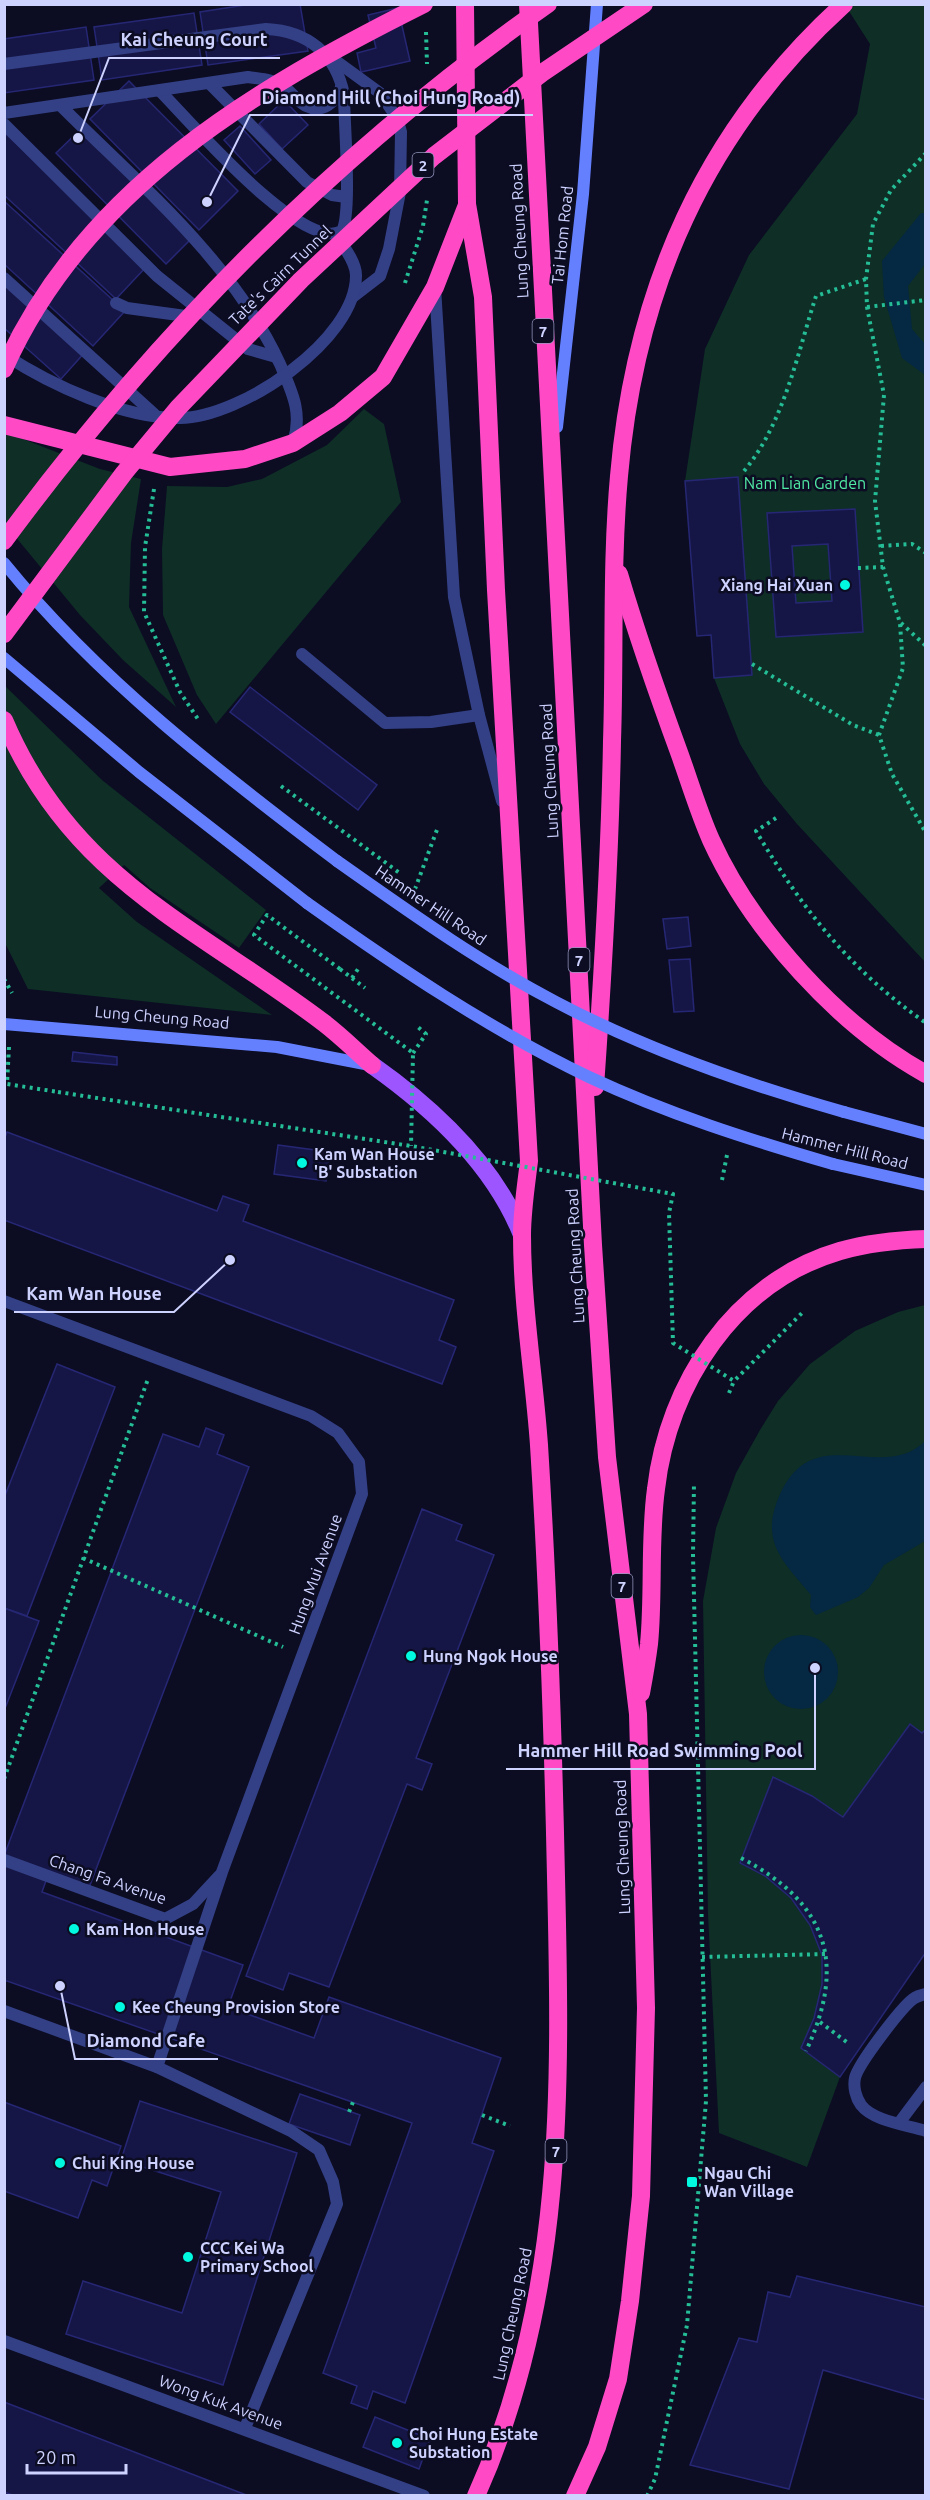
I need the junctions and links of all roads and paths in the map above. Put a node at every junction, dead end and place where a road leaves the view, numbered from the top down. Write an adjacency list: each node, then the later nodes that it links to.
1 (424, 4): 30 (highway, bridge)
2 (465, 4): 18 (highway, Lung Cheung Road / 7)
3 (528, 4): 35 (highway, Lung Cheung Road / 7)
4 (548, 4): 38 (highway, Tate's Cairn Tunnel, bridge)
5 (597, 4): 35 (main road, Tai Hom Road)
6 (644, 4): 46 (highway, Tate's Cairn Tunnel / 2, bridge)
7 (844, 4): 41 (highway)
8 (324, 52): 9 (lane); 10 (lane); 23 (lane)
9 (4, 64)
10 (341, 80): 11 (lane); 17 (lane)
11 (210, 84): 12 (lane); 17 (lane)
12 (160, 92): 13 (lane); 19 (lane)
13 (62, 107): 14 (lane); 29 (lane)
14 (4, 113)
15 (4, 124): 27 (lane)
16 (926, 153): 21 (path)
17 (346, 197): 19 (lane)
18 (467, 204): 22 (highway); 57 (highway, Lung Cheung Road / 7)
19 (336, 235): 23 (lane)
20 (4, 279): 32 (lane)
21 (866, 279): 26 (path); 36 (path)
22 (435, 287): 34 (highway); 51 (lane)
23 (354, 296): 31 (lane)
24 (926, 300): 26 (path)
25 (116, 303): 27 (lane)
26 (867, 307): 39 (path)
27 (212, 320): 29 (lane)
28 (4, 354): 32 (lane)
29 (276, 357): 31 (lane)
30 (4, 369)
31 (285, 376): 32 (lane); 34 (lane)
32 (155, 415)
33 (7, 424): 34 (highway)
34 (293, 443)
35 (552, 468): 72 (highway, Lung Cheung Road / 7)
36 (744, 471)
37 (155, 483): 53 (path)
38 (4, 541)
39 (881, 546): 40 (path); 43 (path)
40 (926, 553)
41 (614, 555): 69 (highway); 72 (highway)
42 (4, 563): 70 (main road, Hammer Hill Road, bridge)
43 (883, 567): 44 (path); 45 (path)
44 (858, 568)
45 (900, 622): 47 (path); 54 (path)
46 (4, 634)
47 (926, 646)
48 (302, 654): 51 (lane)
49 (4, 658): 73 (main road, Hammer Hill Road, bridge)
50 (752, 664): 54 (path)
51 (479, 715): 57 (lane)
52 (4, 720): 68 (highway)
53 (206, 730)
54 (879, 735): 58 (path)
55 (273, 780): 59 (path)
56 (776, 818): 63 (path)
57 (509, 825): 74 (highway, Lung Cheung Road / 7)
58 (926, 834)
59 (417, 886)
60 (4, 980): 62 (path)
61 (365, 988): 67 (path, bridge)
62 (12, 993)
63 (926, 1023)
64 (4, 1024): 68 (main road, Lung Cheung Road)
65 (418, 1027): 67 (path)
66 (9, 1045): 71 (path, bridge)
67 (412, 1053): 71 (path, bridge)
68 (372, 1065): 74 (main road, Lung Cheung Road)
69 (926, 1074)
70 (926, 1134)
71 (411, 1146): 79 (path, bridge)
72 (589, 1173): 84 (highway, Lung Cheung Road / 7)
73 (926, 1185)
74 (522, 1235): 107 (highway, Lung Cheung Road / 7)
75 (926, 1239): 84 (highway)
76 (4, 1301): 78 (lane, Hung Mui Avenue)
77 (803, 1312): 79 (path, bridge)
78 (156, 1359): 82 (path); 83 (lane, Hung Mui Avenue)
79 (734, 1381): 80 (path)
80 (729, 1393)
81 (694, 1482): 90 (path)
82 (83, 1558): 83 (path); 85 (path)
83 (303, 1656): 88 (lane, Hung Mui Avenue)
84 (638, 1714): 108 (highway, Lung Cheung Road / 7)
85 (4, 1779)
86 (741, 1858): 89 (path)
87 (4, 1860): 88 (lane, Chang Fa Avenue)
88 (222, 1872): 96 (lane, Hung Mui Avenue)
89 (827, 1954): 90 (path); 93 (path)
90 (702, 1957): 109 (path)
91 (926, 1994): 95 (lane)
92 (4, 2011): 96 (lane)
93 (820, 2022): 94 (path); 95 (path)
94 (806, 2051)
95 (866, 2058): 101 (lane)
96 (157, 2067): 105 (lane)
97 (926, 2087): 101 (lane)
98 (353, 2102): 99 (path)
99 (350, 2112)
100 (482, 2115): 102 (path)
101 (898, 2123): 103 (lane)
102 (510, 2126)
103 (926, 2131)
104 (4, 2342): 105 (lane, Wong Kuk Avenue)
105 (245, 2428): 106 (lane, Wong Kuk Avenue)
106 (424, 2496)
107 (476, 2496)
108 (576, 2496)
109 (647, 2496)

